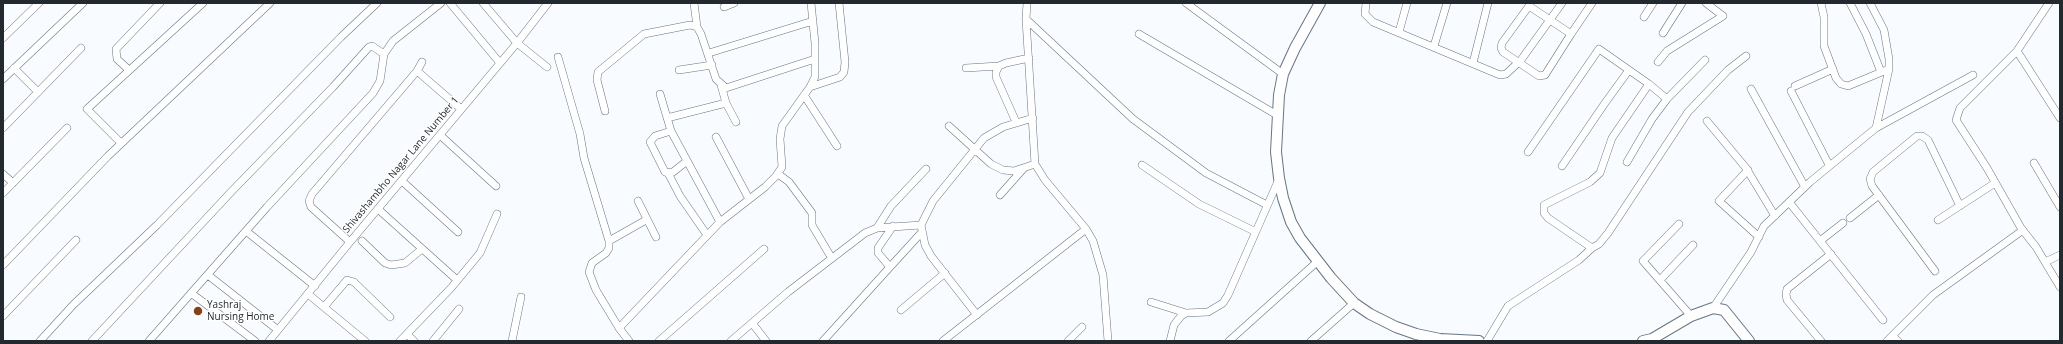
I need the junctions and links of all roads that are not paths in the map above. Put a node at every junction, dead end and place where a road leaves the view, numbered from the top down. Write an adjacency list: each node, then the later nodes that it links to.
1 (39, 3): 42 (street)
2 (82, 3): 62 (street)
3 (160, 3): 66 (street)
4 (203, 3): 66 (street)
5 (270, 3): 99 (street)
6 (377, 3): 197 (street)
7 (441, 3): 48 (street)
8 (450, 3): 57 (street)
9 (483, 3): 43 (street)
10 (548, 3): 43 (street, Shivashambho Nagar Lane Number 1)
11 (694, 3): 37 (street)
12 (734, 3): 32 (street)
13 (811, 3): 36 (street)
14 (839, 3): 76 (street)
15 (1027, 3): 34 (street)
16 (1186, 3): 71 (street)
17 (1366, 3): 38 (street)
18 (1407, 3): 38 (street)
19 (1447, 3): 44 (street)
20 (1488, 3): 58 (street)
21 (1562, 3): 35 (street)
22 (1592, 3): 41 (street)
23 (1653, 3): 33 (street)
24 (1682, 3): 39 (street)
25 (1706, 3): 56 (street)
26 (1821, 3): 64 (street)
27 (1850, 3): 70 (street)
28 (1870, 3): 65 (street)
29 (2049, 3): 46 (street)
30 (1317, 4): 71 (street)
31 (1530, 5): 35 (street); 55 (street)
32 (724, 7)
33 (1644, 17)
34 (1026, 19): 51 (street); 128 (street)
35 (1550, 20): 41 (street); 55 (street)
36 (813, 21): 47 (street); 52 (street)
37 (697, 27): 47 (street); 84 (street)
38 (1398, 32): 44 (street)
39 (1663, 33)
40 (1139, 34): 85 (street)
41 (1571, 34): 55 (street)
42 (3, 38)
43 (517, 44): 57 (street, Shivashambho Nagar Lane Number 1); 61 (street)
44 (1434, 46): 58 (street)
45 (81, 48): 78 (street)
46 (2017, 51): 88 (street); 119 (street)
47 (709, 53): 59 (street)
48 (384, 54): 145 (street); 198 (street)
49 (1746, 56): 157 (street)
50 (558, 57): 153 (street)
51 (1029, 58): 60 (street); 87 (street)
52 (815, 59): 75 (street); 76 (street)
53 (1705, 60): 81 (street)
54 (422, 62): 69 (street)
55 (1518, 62): 58 (street)
56 (1658, 62)
57 (500, 63): 83 (street, Shivashambho Nagar Lane Number 1)
58 (1473, 63)
59 (712, 65): 67 (street); 75 (street)
60 (999, 66): 63 (street); 91 (street)
61 (547, 67)
62 (14, 68): 73 (street); 78 (street)
63 (966, 68)
64 (1833, 69): 70 (street); 108 (street)
65 (1889, 69): 70 (street); 95 (street)
66 (129, 70): 99 (street)
67 (679, 70)
68 (1629, 70): 74 (street); 102 (street); 109 (street)
69 (417, 71): 83 (street); 155 (street)
70 (1881, 72)
71 (1283, 74): 85 (street)
72 (1973, 75): 95 (street)
73 (3, 79)
74 (1649, 84): 81 (street); 157 (street)
75 (721, 85): 82 (street)
76 (810, 87): 80 (street)
77 (1751, 89): 121 (street)
78 (38, 92): 93 (street)
79 (660, 94): 86 (street)
80 (804, 95): 100 (street); 115 (street)
81 (1667, 99): 104 (street)
82 (726, 103): 86 (street); 90 (street)
83 (462, 109): 97 (street, Shivashambho Nagar Lane Number 1)
84 (605, 111)
85 (1277, 115): 116 (street)
86 (667, 118): 96 (street)
87 (1033, 118): 91 (street); 106 (street)
88 (2060, 118)
89 (1707, 121): 112 (street)
90 (736, 122)
91 (1016, 122): 101 (street)
92 (950, 126): 101 (street)
93 (3, 128)
94 (67, 128): 118 (street)
95 (1876, 128): 108 (street)
96 (671, 131): 103 (street); 113 (street)
97 (440, 135): 117 (street, Shivashambho Nagar Lane Number 1); 120 (street)
98 (716, 137): 125 (street)
99 (121, 143): 165 (street)
100 (837, 146)
101 (974, 148): 110 (street); 142 (street)
102 (1528, 152)
103 (687, 160): 113 (street); 137 (street)
104 (1627, 162)
105 (2034, 163): 130 (street)
106 (1035, 164): 110 (street); 143 (street)
107 (1142, 165): 146 (street)
108 (1829, 165): 121 (street)
109 (1562, 166)
110 (1025, 168): 124 (street)
111 (926, 169): 141 (street)
112 (1748, 170): 133 (street); 150 (street)
113 (668, 173): 148 (street)
114 (3, 174): 118 (street)
115 (778, 174): 125 (street); 162 (street)
116 (1279, 178): 128 (street); 163 (street)
117 (402, 181): 131 (street, Shivashambho Nagar Lane Number 1); 147 (street)
118 (13, 183): 122 (street)
119 (1995, 183): 129 (street); 144 (street)
120 (496, 186)
121 (1805, 187): 127 (street)
122 (3, 193)
123 (1879, 195): 129 (street); 134 (street); 167 (street)
124 (1000, 196)
125 (749, 199): 137 (street)
126 (638, 201): 135 (street)
127 (1789, 202): 133 (street); 154 (street)
128 (1267, 205): 146 (street)
129 (1960, 206): 136 (street)
130 (2060, 207)
131 (378, 209): 155 (street, Shivashambho Nagar Lane Number 1); 158 (street)
132 (497, 214): 170 (street)
133 (1774, 216): 150 (street)
134 (1850, 218)
135 (646, 220): 149 (street); 153 (street)
136 (1938, 220)
137 (720, 222): 148 (street)
138 (1843, 223): 154 (street)
139 (1679, 224): 171 (street)
140 (893, 226): 141 (street); 142 (street); 166 (street)
141 (878, 228): 162 (street)
142 (922, 229): 166 (street); 168 (street)
143 (1086, 229): 184 (street); 213 (street)
144 (2023, 230): 164 (street); 194 (street)
145 (246, 231): 169 (street); 172 (street)
146 (1254, 231): 183 (street)
147 (458, 232)
148 (708, 235): 190 (street)
149 (656, 237)
150 (1759, 237): 180 (street)
151 (76, 240): 185 (street)
152 (362, 241): 158 (street)
153 (609, 241): 190 (street)
154 (1820, 241): 160 (street)
155 (350, 242): 172 (street, Shivashambho Nagar Lane Number 1)
156 (1693, 245): 171 (street)
157 (1592, 248): 218 (street)
158 (422, 249): 170 (street)
159 (764, 249): 207 (street)
160 (1831, 254): 188 (street); 221 (street)
161 (2060, 254): 164 (street)
162 (831, 257): 189 (street)
163 (1318, 262): 178 (street); 215 (street)
164 (2045, 262): 173 (street)
165 (3, 266)
166 (890, 267): 210 (street)
167 (1935, 271)
168 (945, 274): 182 (street); 184 (street)
169 (208, 275): 174 (street); 192 (street)
170 (457, 280): 193 (street)
171 (1660, 280): 186 (street)
172 (315, 286): 175 (street, Shivashambho Nagar Lane Number 1)
173 (2060, 287)
174 (191, 293): 195 (street); 199 (street)
175 (308, 294): 179 (street); 192 (street, Shivashambho Nagar Lane Number 1)
176 (521, 298): 205 (street)
177 (1151, 302): 183 (street)
178 (1354, 303): 196 (street); 216 (street)
179 (324, 307): 187 (street); 201 (street)
180 (1713, 308): 186 (street); 220 (street)
181 (460, 309): 204 (street)
182 (901, 310)
183 (1186, 313): 214 (street)
184 (977, 315): 211 (street)
185 (3, 316)
186 (1691, 316): 219 (street)
187 (390, 317)
188 (1883, 320)
189 (752, 323): 208 (street); 209 (street)
190 (619, 328): 206 (street)
191 (1082, 328): 212 (street)
192 (278, 330): 200 (street, Shivashambho Nagar Lane Number 1)
193 (407, 334): 202 (street); 203 (street)
194 (1889, 338): 222 (street)
195 (150, 340)
196 (1445, 340): 217 (street)
197 (40, 341)
198 (92, 341)
199 (255, 341)
200 (269, 341)
201 (364, 341)
202 (400, 341)
203 (414, 341)
204 (433, 341)
205 (512, 341)
206 (629, 341)
207 (660, 341)
208 (731, 341)
209 (766, 341)
210 (823, 341)
211 (943, 341)
212 (1068, 341)
213 (1108, 341)
214 (1170, 341)
215 (1229, 341)
216 (1311, 341)
217 (1479, 341)
218 (1487, 341)
219 (1643, 341)
220 (1749, 341)
221 (1821, 341)
222 (1898, 341)

